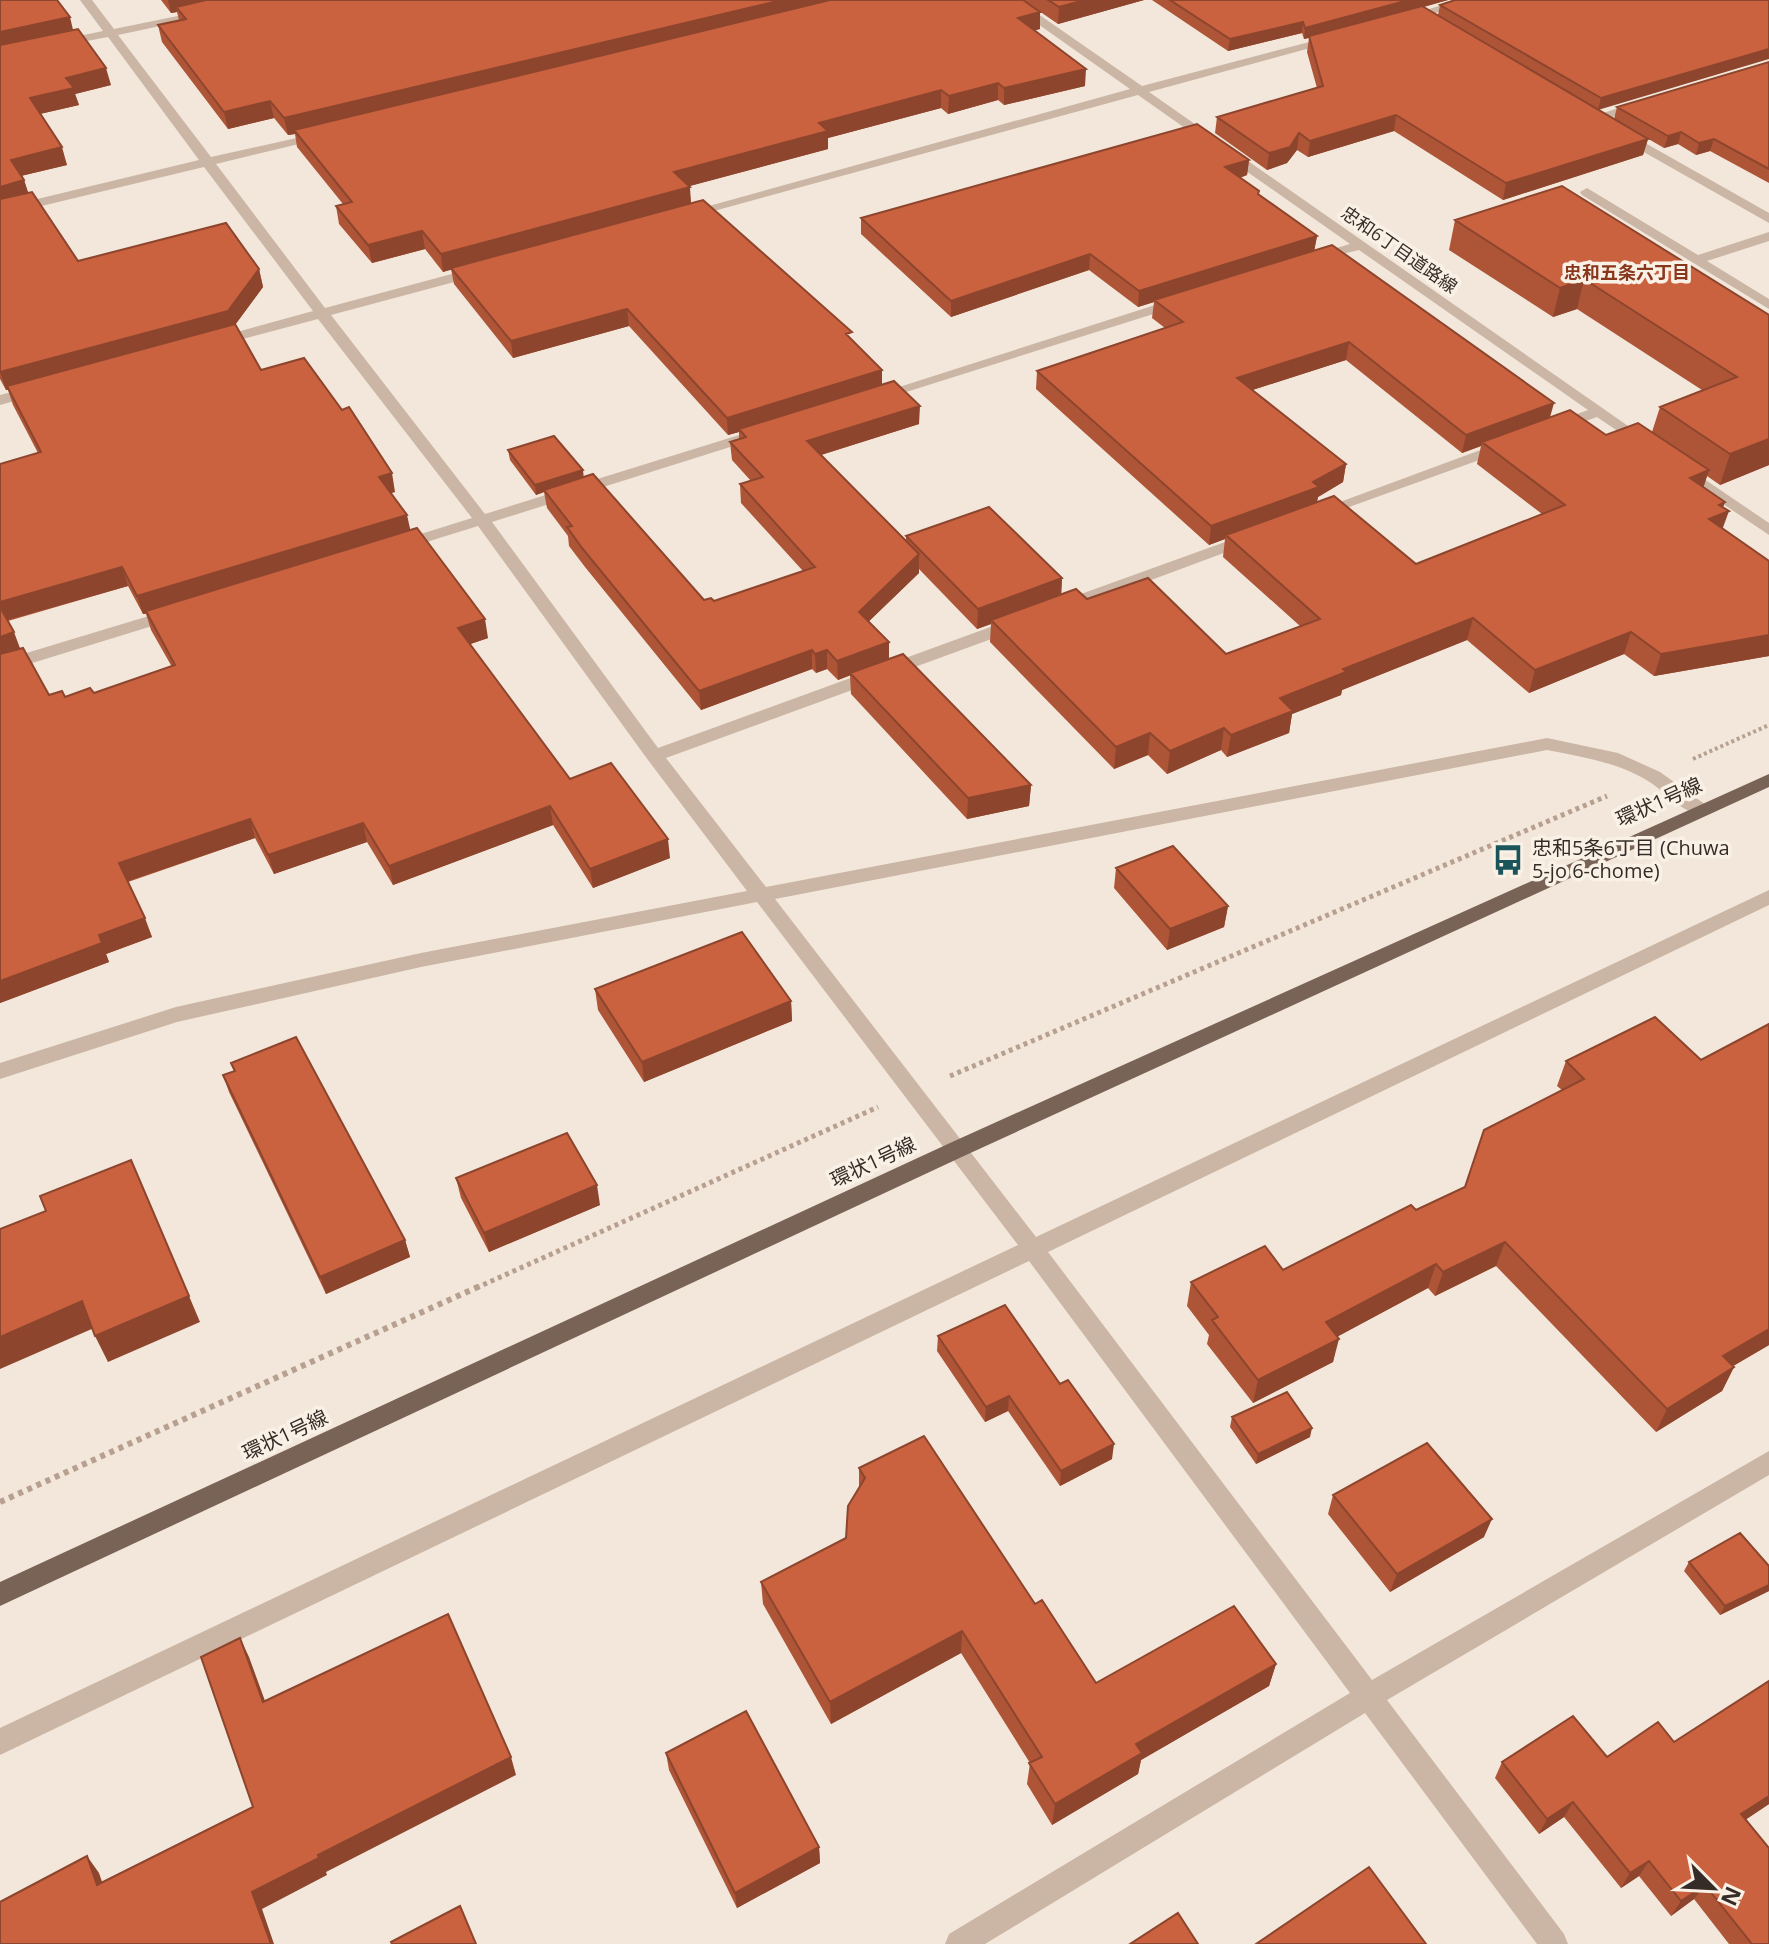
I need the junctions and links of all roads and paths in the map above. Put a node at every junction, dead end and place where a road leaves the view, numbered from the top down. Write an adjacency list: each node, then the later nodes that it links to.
1 (86, 0): 8 (street)
2 (1010, 0): 11 (street, 忠和6丁目道路線)
3 (1473, 0): 5 (street)
4 (216, 10): 8 (street)
5 (1421, 14): 6 (street); 7 (street)
6 (1391, 22)
7 (1434, 22)
8 (112, 32): 10 (street); 16 (street)
9 (1347, 34): 11 (street)
10 (42, 48)
11 (1139, 91): 19 (street); 22 (street, 忠和6丁目道路線)
12 (1653, 101): 14 (street)
13 (1581, 110): 14 (street)
14 (1594, 118): 20 (street)
15 (335, 131): 16 (street)
16 (210, 161): 18 (street); 28 (street)
17 (1587, 192): 23 (street)
18 (0, 212)
19 (676, 217)
20 (1769, 219)
21 (1769, 236): 23 (street)
22 (1360, 245): 24 (street); 33 (street, 忠和6丁目道路線)
23 (1696, 260): 27 (street)
24 (1300, 264)
25 (491, 267): 28 (street)
26 (1194, 297): 32 (street)
27 (1769, 305)
28 (322, 314): 29 (street); 35 (street)
29 (199, 347)
30 (46, 388): 31 (street)
31 (0, 400)
32 (860, 402)
33 (1600, 411): 36 (street); 37 (street, 忠和6丁目道路線)
34 (770, 430): 35 (street)
35 (482, 520): 39 (street); 42 (street)
36 (1299, 520)
37 (1769, 530)
38 (1269, 531): 42 (street)
39 (376, 552)
40 (196, 607): 41 (street)
41 (0, 667)
42 (654, 756): 45 (street)
43 (1769, 780): 44 (main road, 環状1号線)
44 (1699, 809): 45 (street); 48 (main road, 環状1号線)
45 (760, 893): 47 (street); 48 (street)
46 (1769, 897): 49 (street)
47 (0, 1071)
48 (958, 1149): 49 (street); 51 (main road, 環状1号線)
49 (1033, 1248): 52 (street); 53 (street)
50 (1769, 1462): 52 (street)
51 (0, 1594)
52 (1370, 1695): 54 (street); 55 (street)
53 (0, 1742)
54 (959, 1944)
55 (1554, 1944)

